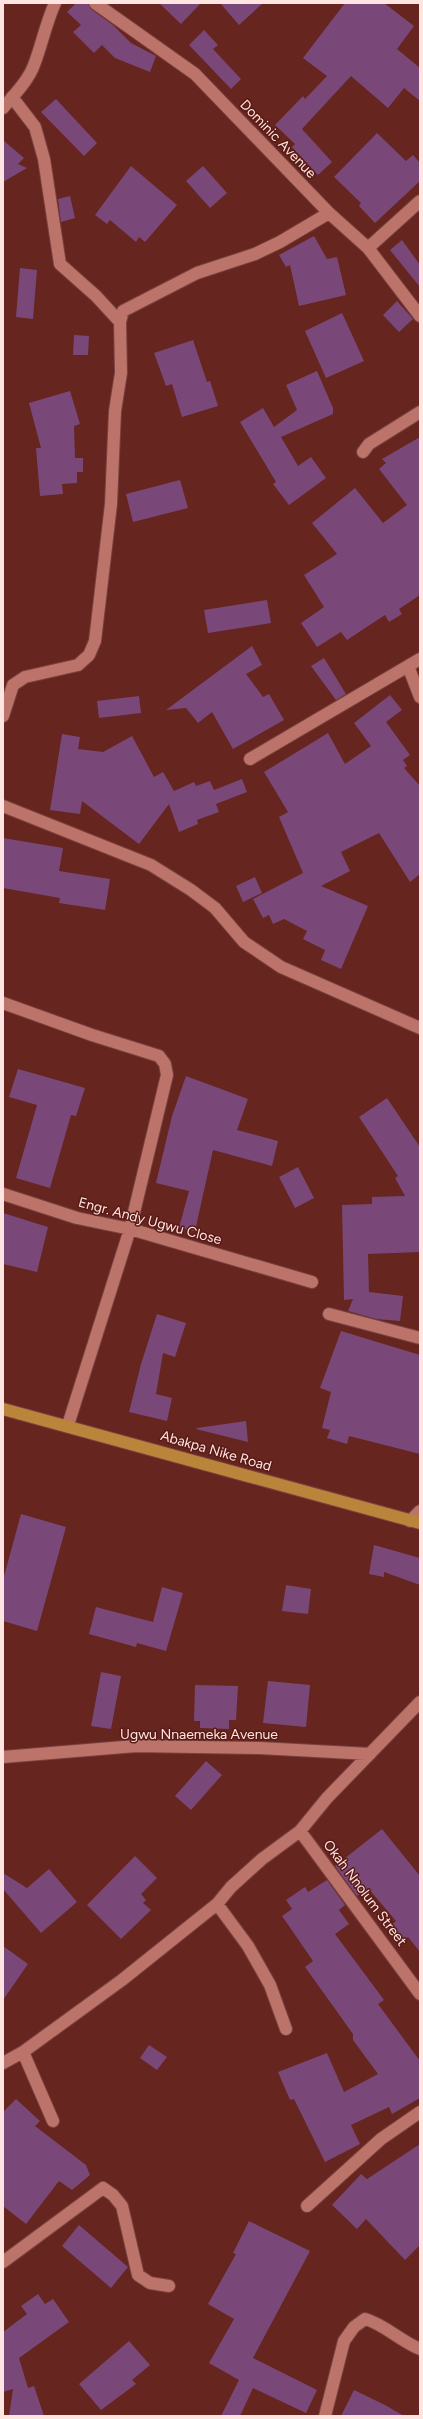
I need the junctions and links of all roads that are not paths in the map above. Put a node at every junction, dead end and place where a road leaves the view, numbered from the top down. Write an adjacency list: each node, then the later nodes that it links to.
1 (55, 3): 3 (street)
2 (95, 3): 6 (street, Dominic Avenue)
3 (12, 97): 4 (street); 9 (street)
4 (3, 108)
5 (420, 201): 7 (street)
6 (329, 213): 7 (street, Dominic Avenue); 9 (street)
7 (368, 248): 8 (street, Dominic Avenue)
8 (420, 316)
9 (120, 322): 15 (street)
10 (420, 412): 11 (street)
11 (363, 452)
12 (420, 659): 13 (street)
13 (408, 666): 14 (street); 16 (street)
14 (420, 697)
15 (3, 716)
16 (250, 759)
17 (3, 806): 19 (street)
18 (3, 1003): 21 (street)
19 (418, 1029)
20 (3, 1194): 21 (street, Engr. Andy Ugwu Close)
21 (130, 1229): 22 (street, Engr. Andy Ugwu Close); 26 (street)
22 (312, 1282)
23 (329, 1314): 24 (street)
24 (420, 1338)
25 (3, 1409): 26 (main road, Abakpa Nike Road)
26 (68, 1425): 28 (main road, Abakpa Nike Road)
27 (420, 1511): 28 (street)
28 (415, 1522)
29 (420, 1702): 30 (street)
30 (370, 1754): 31 (street, Ugwu Nnaemeka Avenue); 32 (street)
31 (3, 1757)
32 (300, 1831): 33 (street); 34 (street, Okah Nnolum Street)
33 (217, 1904): 35 (street); 36 (street)
34 (418, 1987)
35 (286, 2029)
36 (24, 2052): 37 (street); 39 (street)
37 (3, 2063)
38 (420, 2112): 40 (street)
39 (53, 2121)
40 (307, 2206)
41 (3, 2262): 42 (street)
42 (169, 2286)
43 (420, 2349): 44 (street)
44 (325, 2416)

